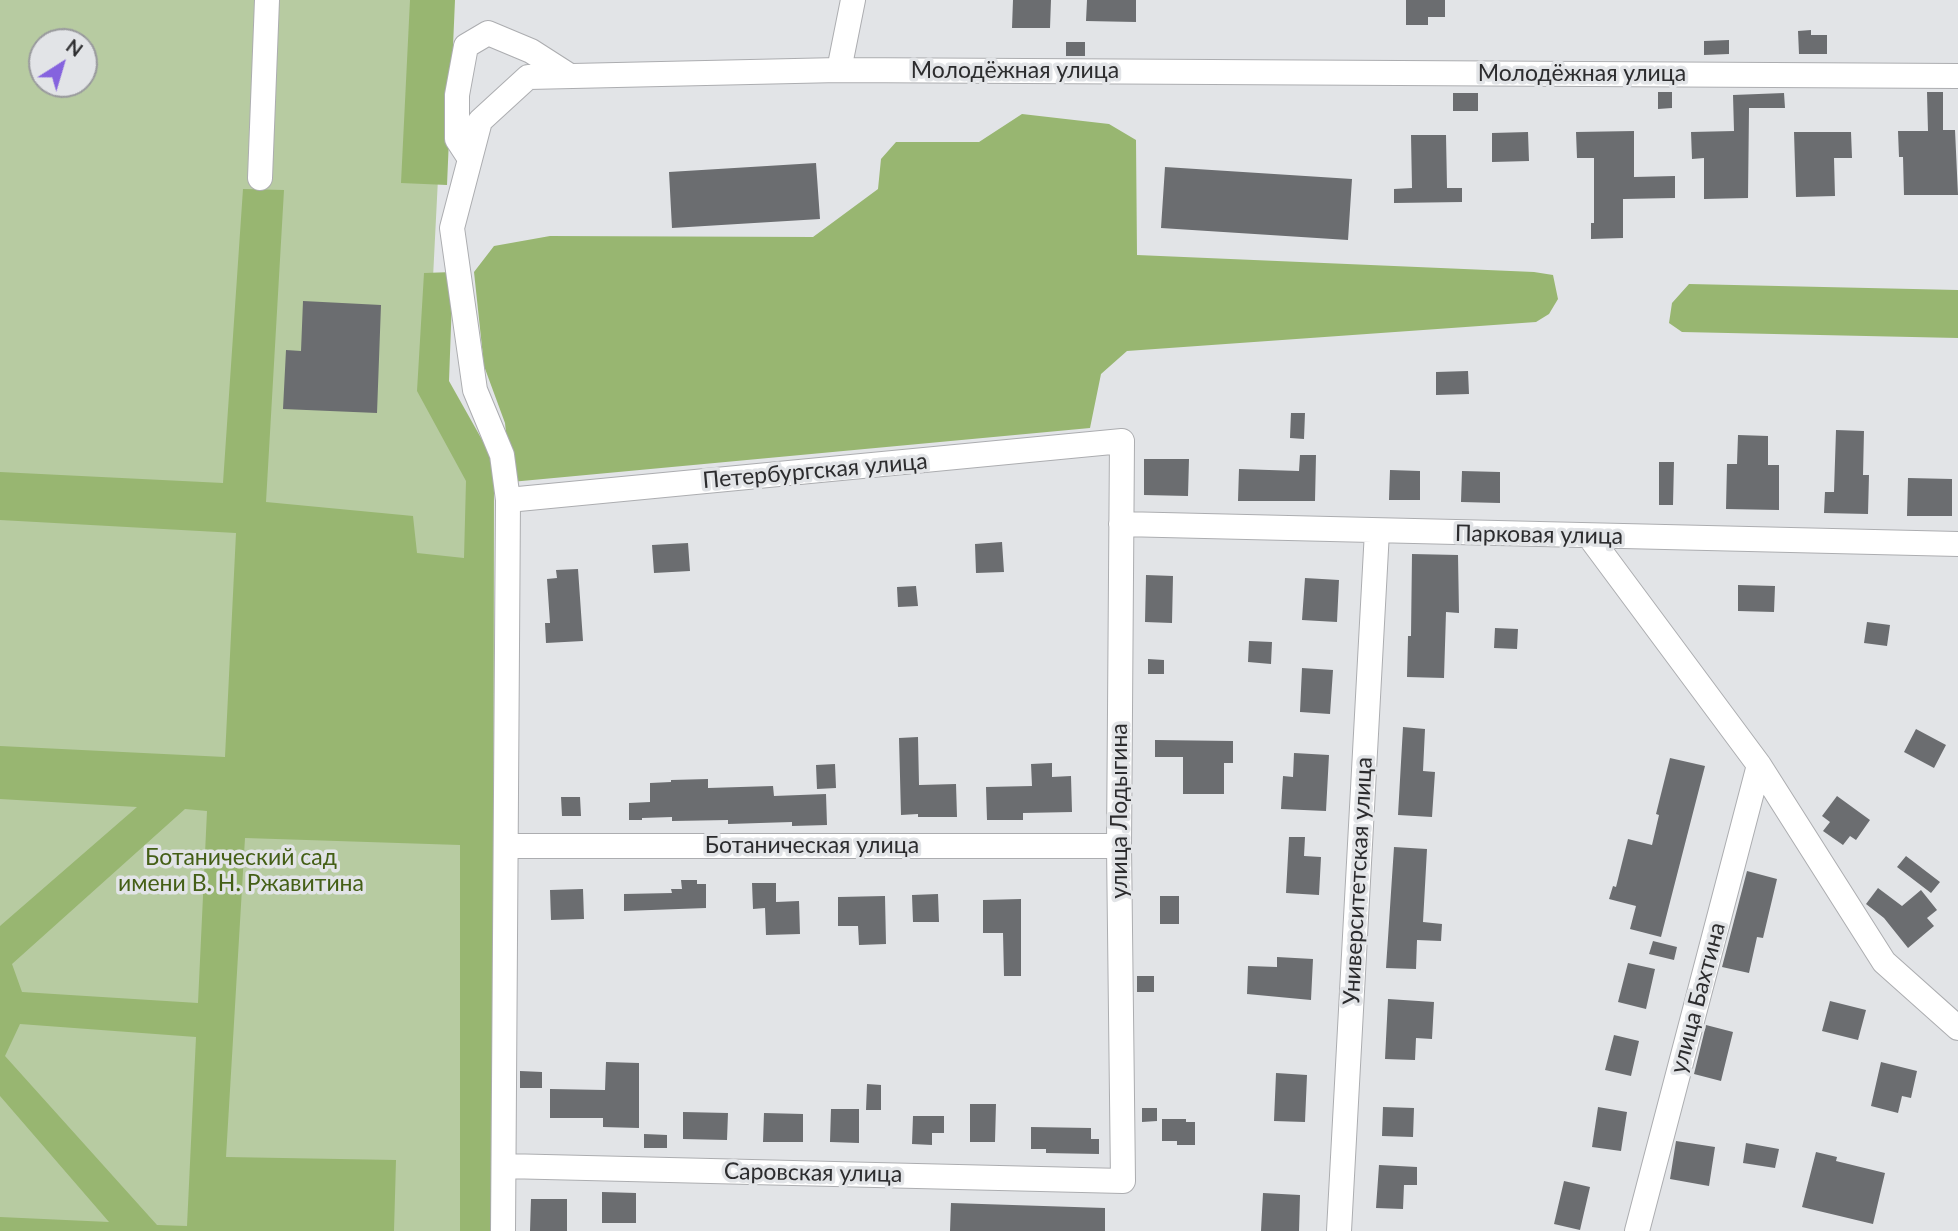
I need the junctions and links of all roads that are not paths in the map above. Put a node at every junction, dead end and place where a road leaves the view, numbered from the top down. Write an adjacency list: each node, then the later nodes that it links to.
1 (267, 0): 7 (street)
2 (853, 0): 3 (street)
3 (839, 70): 4 (street, Молодёжная улица); 5 (street, Молодёжная улица)
4 (570, 76): 6 (street, Молодёжная улица); 6 (street)
5 (1958, 76)
6 (470, 159): 9 (street, Молодёжная улица)
7 (260, 178)
8 (1122, 442): 9 (street, Петербургская улица); 10 (street, улица Лодыгина)
9 (508, 500): 15 (street, Молодёжная улица)
10 (1121, 524): 11 (street, Парковая улица); 16 (street, улица Лодыгина)
11 (1377, 531): 12 (street, Парковая улица); 21 (street, Университетская улица)
12 (1588, 536): 13 (street, Парковая улица); 14 (street)
13 (1958, 544)
14 (1759, 765): 17 (street); 22 (street, улица Бахтина)
15 (506, 846): 16 (street, Ботаническая улица); 18 (street, Молодёжная улица)
16 (1119, 846): 19 (street, улица Лодыгина)
17 (1958, 1028)
18 (504, 1166): 19 (street, Саровская улица); 20 (street, Молодёжная улица)
19 (1123, 1181)
20 (503, 1231)
21 (1339, 1231)
22 (1637, 1231)

